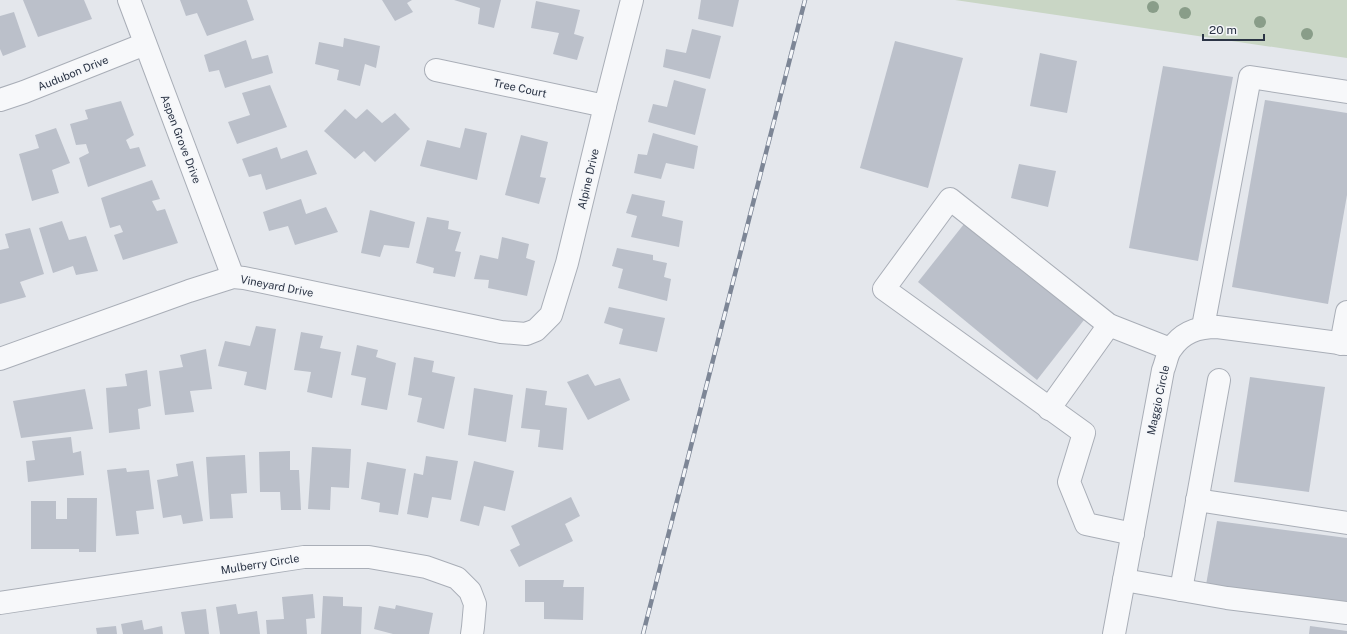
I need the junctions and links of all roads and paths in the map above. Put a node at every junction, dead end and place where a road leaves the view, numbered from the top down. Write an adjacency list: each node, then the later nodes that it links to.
1 (129, 0): 3 (street, Aspen Grove Drive)
2 (632, 0): 7 (street, Alpine Drive)
3 (145, 44): 6 (street, Audubon Drive); 8 (street, Aspen Grove Drive)
4 (436, 70): 7 (street, Tree Court)
5 (1347, 92): 11 (street)
6 (0, 100)
7 (605, 106): 12 (street, Alpine Drive)
8 (233, 277): 12 (street, Vineyard Drive); 15 (street, Vineyard Drive)
9 (1347, 312): 13 (street)
10 (1109, 326): 14 (street); 17 (street); 17 (street)
11 (1203, 327): 13 (street, Maggio Circle); 14 (street, Maggio Circle)
12 (515, 333)
13 (1344, 344)
14 (1170, 349): 20 (street, Maggio Circle)
15 (0, 359)
16 (1219, 380): 18 (street)
17 (1049, 409): 20 (street)
18 (1197, 500): 19 (street); 22 (street)
19 (1347, 523)
20 (1132, 534): 21 (street, Maggio Circle)
21 (1124, 580): 22 (street); 26 (street, Maggio Circle)
22 (1181, 590): 24 (street)
23 (0, 603): 25 (street, Mulberry Circle)
24 (1347, 613)
25 (472, 634)
26 (1114, 634)

